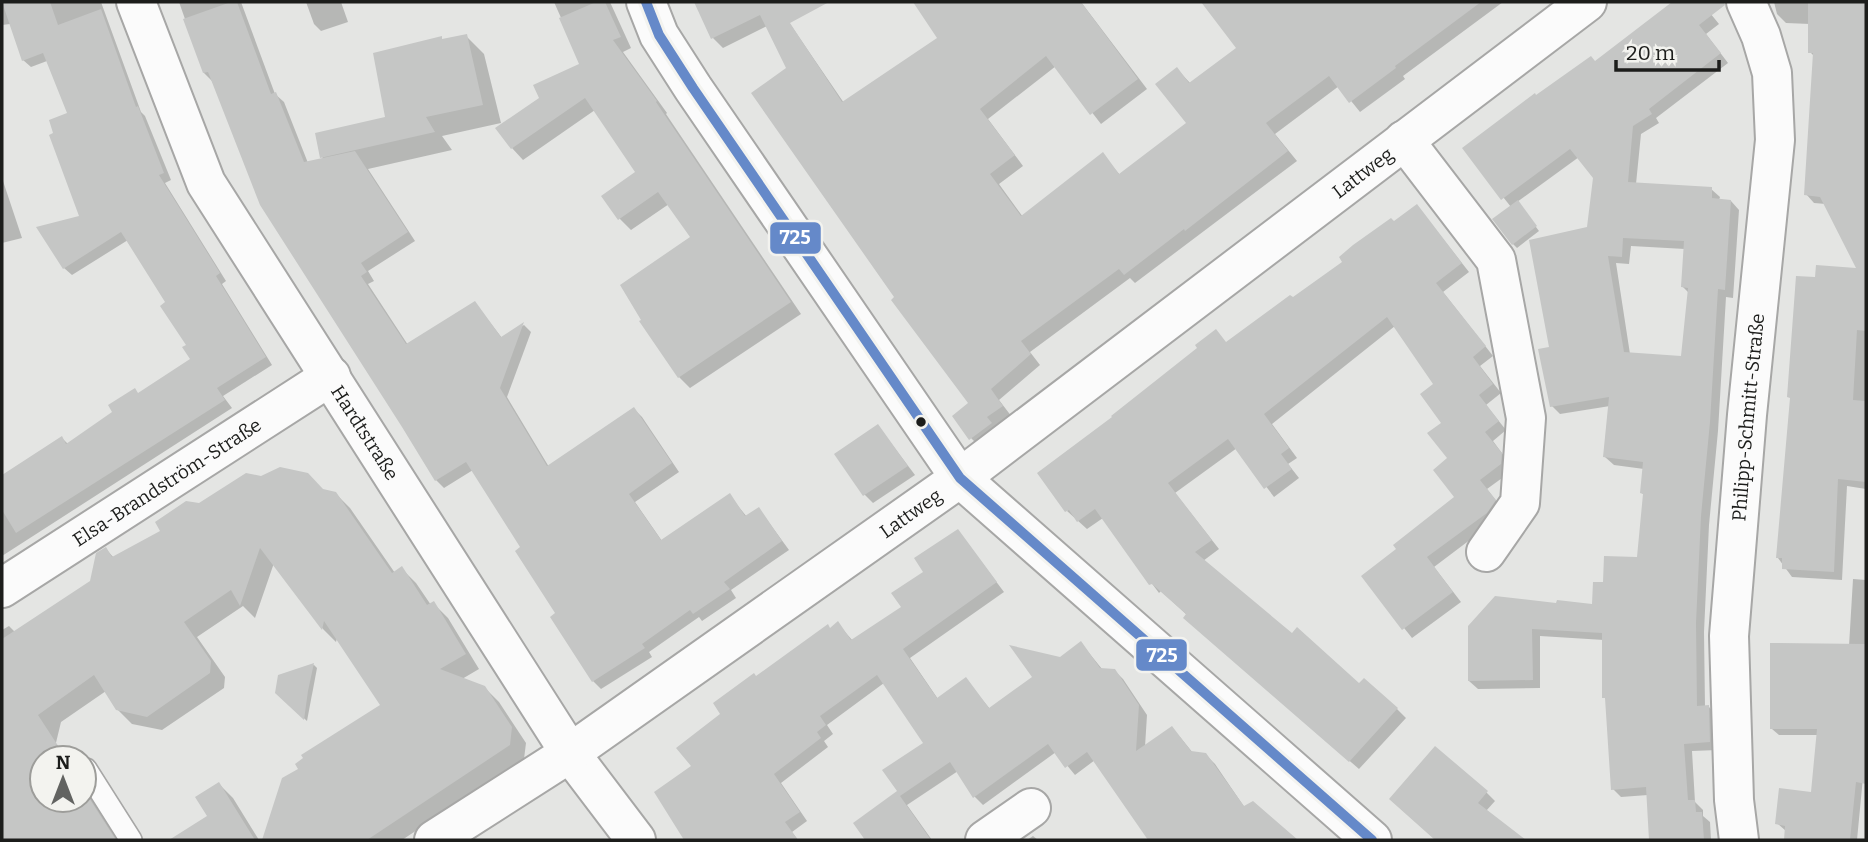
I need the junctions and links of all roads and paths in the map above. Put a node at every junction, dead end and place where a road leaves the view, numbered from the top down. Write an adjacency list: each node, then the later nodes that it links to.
1 (136, 2): 6 (street, Hardtstraße)
2 (646, 2): 7 (street)
3 (1587, 2): 5 (street, Lattweg)
4 (1746, 2): 18 (street, Philipp-Schmitt-Straße)
5 (1404, 140): 7 (street, Lattweg); 8 (street, Lattweg)
6 (331, 376): 9 (street, Elsa-Brandström-Straße); 10 (street, Hardtstraße)
7 (960, 478): 10 (street, Lattweg); 17 (street)
8 (1486, 552)
9 (2, 588)
10 (570, 753): 14 (street, Lattweg); 15 (street, Hardtstraße)
11 (98, 788): 13 (lane)
12 (1031, 807): 16 (street)
13 (131, 840)
14 (434, 840)
15 (636, 840)
16 (985, 840)
17 (1372, 840)
18 (1739, 840)

